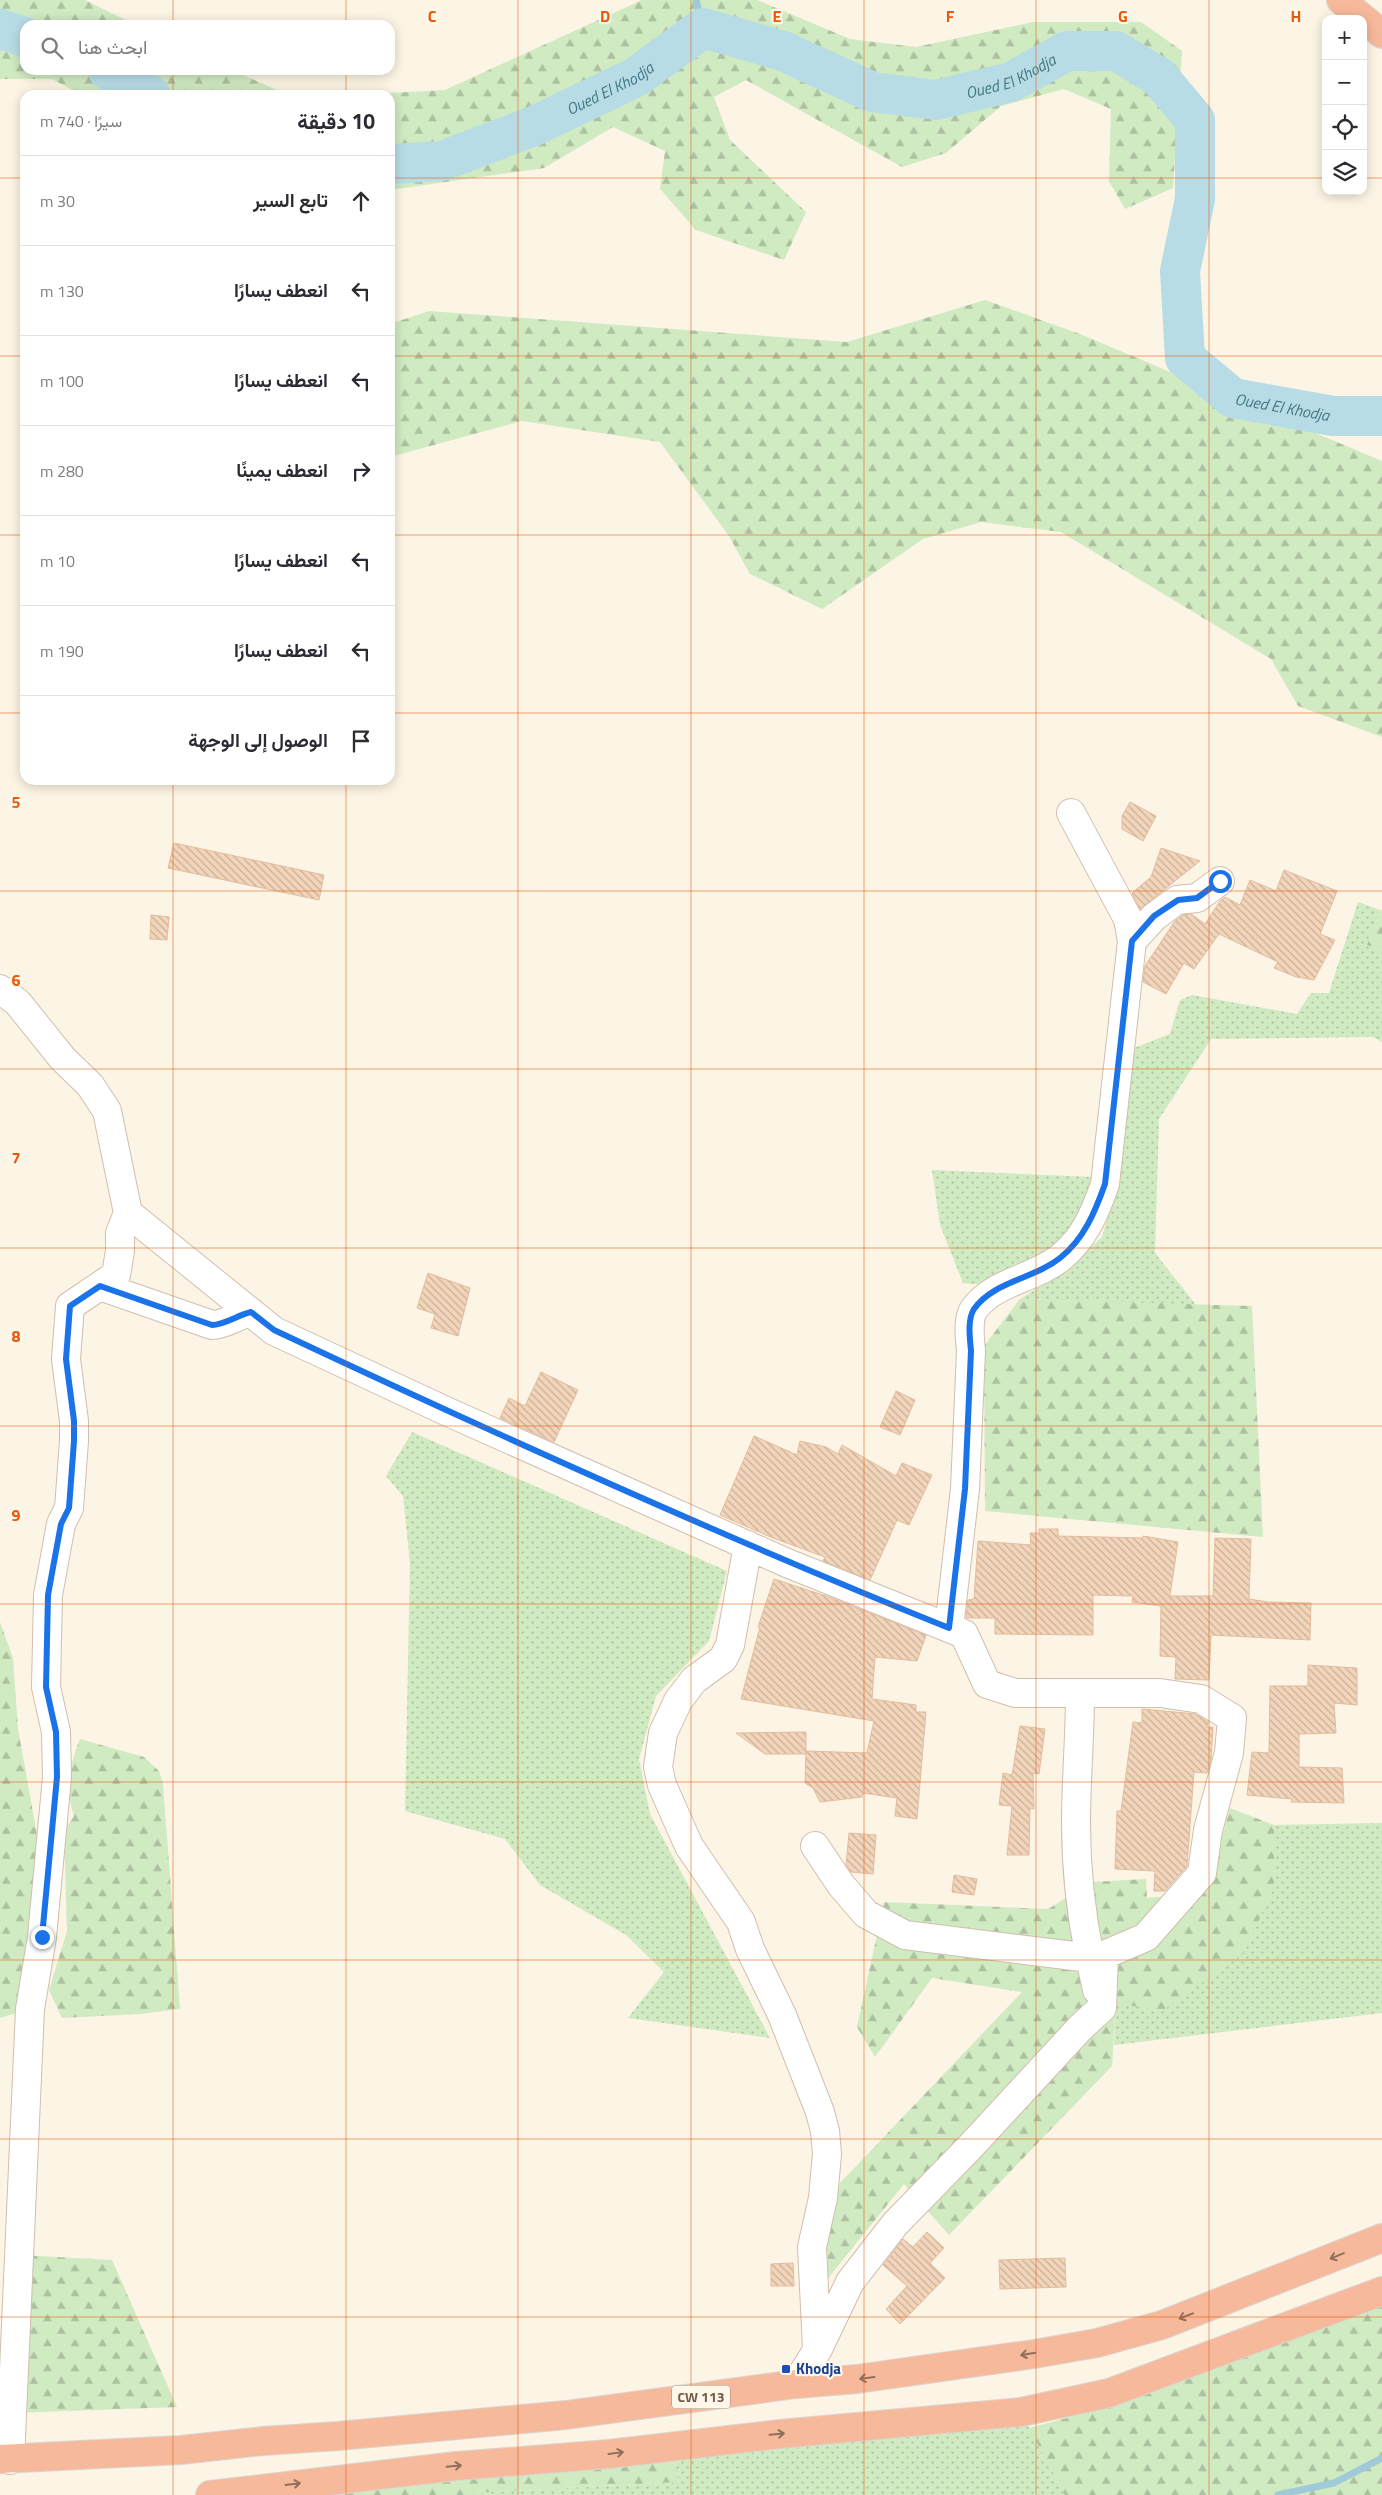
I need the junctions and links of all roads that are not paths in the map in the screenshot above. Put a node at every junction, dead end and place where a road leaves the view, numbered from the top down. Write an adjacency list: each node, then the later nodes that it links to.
1 (1340, 0): 2 (highway)
2 (1382, 34)
3 (1071, 813): 5 (street)
4 (1220, 881): 5 (street)
5 (1132, 941): 11 (street)
6 (0, 989): 7 (street)
7 (128, 1213): 8 (street); 9 (street)
8 (100, 1286): 9 (street); 20 (street)
9 (251, 1312): 10 (street)
10 (748, 1545): 11 (street); 18 (street)
11 (949, 1628): 12 (street)
12 (1080, 1693): 14 (street); 15 (street)
13 (815, 1846): 14 (street)
14 (1090, 1958): 15 (street)
15 (1102, 2008): 18 (street)
16 (1382, 2238): 19 (highway, CW 113, one-way to 19)
17 (1382, 2291): 21 (highway, one-way to 17)
18 (818, 2349): 19 (street)
19 (796, 2384): 20 (highway, CW 113)
20 (5, 2459)
21 (210, 2495)

